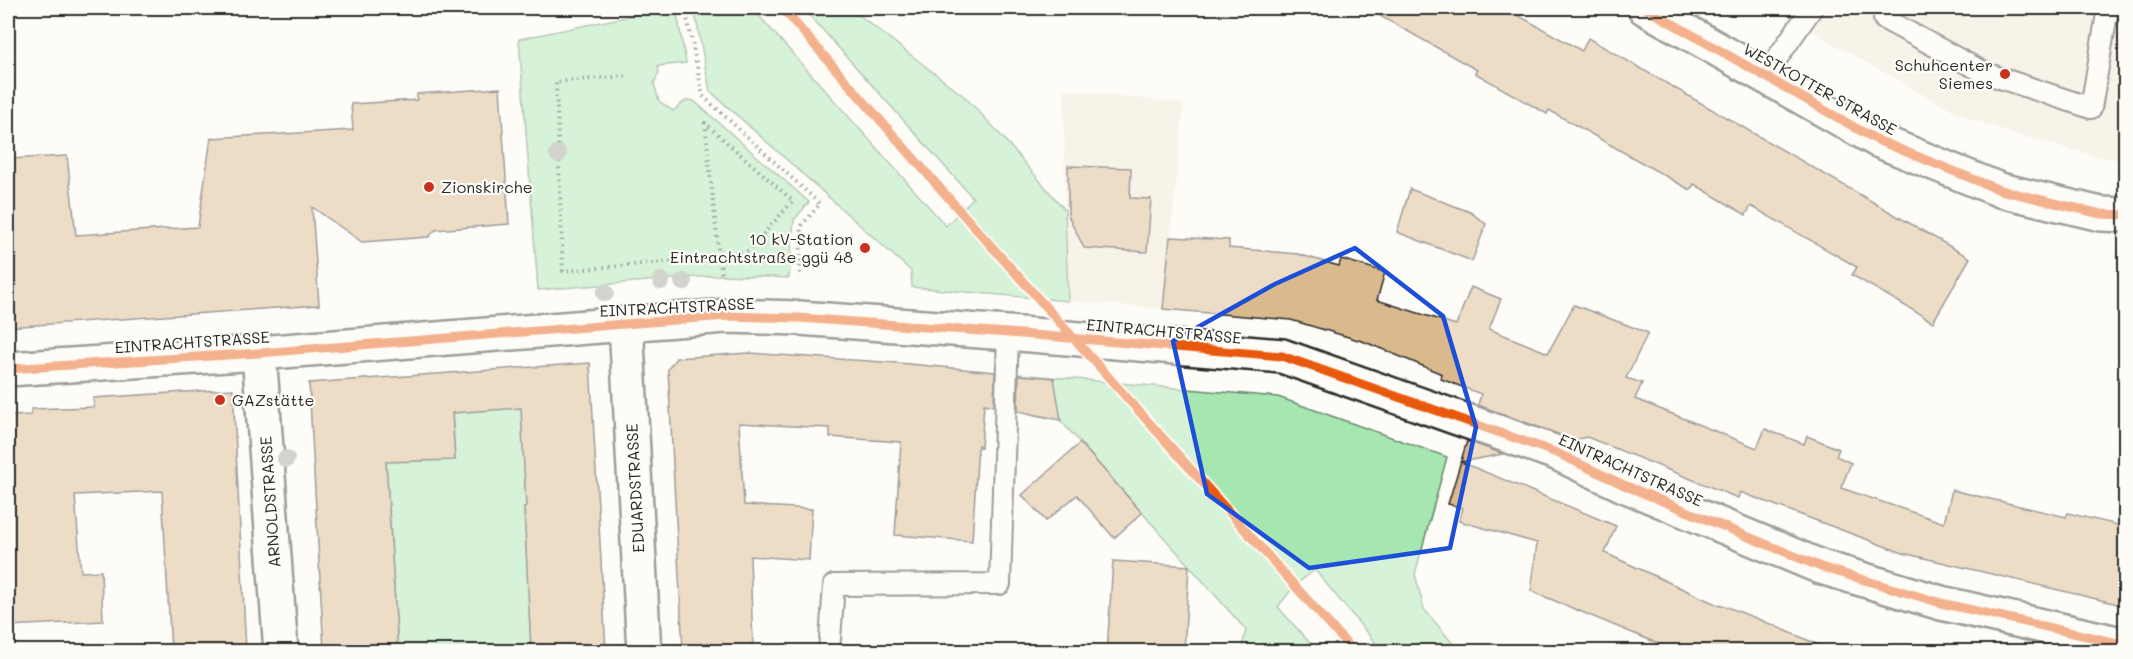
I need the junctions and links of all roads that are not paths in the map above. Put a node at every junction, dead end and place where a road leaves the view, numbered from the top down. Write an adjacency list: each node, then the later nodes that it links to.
1 (1645, 8): 5 (street, WESTKOTTER STRASSE)
2 (1812, 8): 5 (lane)
3 (1890, 8): 4 (lane)
4 (2108, 8)
5 (1764, 77): 6 (street, WESTKOTTER STRASSE)
6 (2126, 215)
7 (626, 324): 8 (street, EINTRACHTSTRASSE); 9 (street, EINTRACHTSTRASSE); 13 (street, EDUARDSTRASSE)
8 (1008, 333): 11 (street, EINTRACHTSTRASSE); 14 (lane)
9 (259, 353): 10 (street, EINTRACHTSTRASSE); 12 (street, ARNOLDSTRASSE)
10 (8, 369)
11 (2126, 645)
12 (281, 651)
13 (644, 651)
14 (829, 651)

